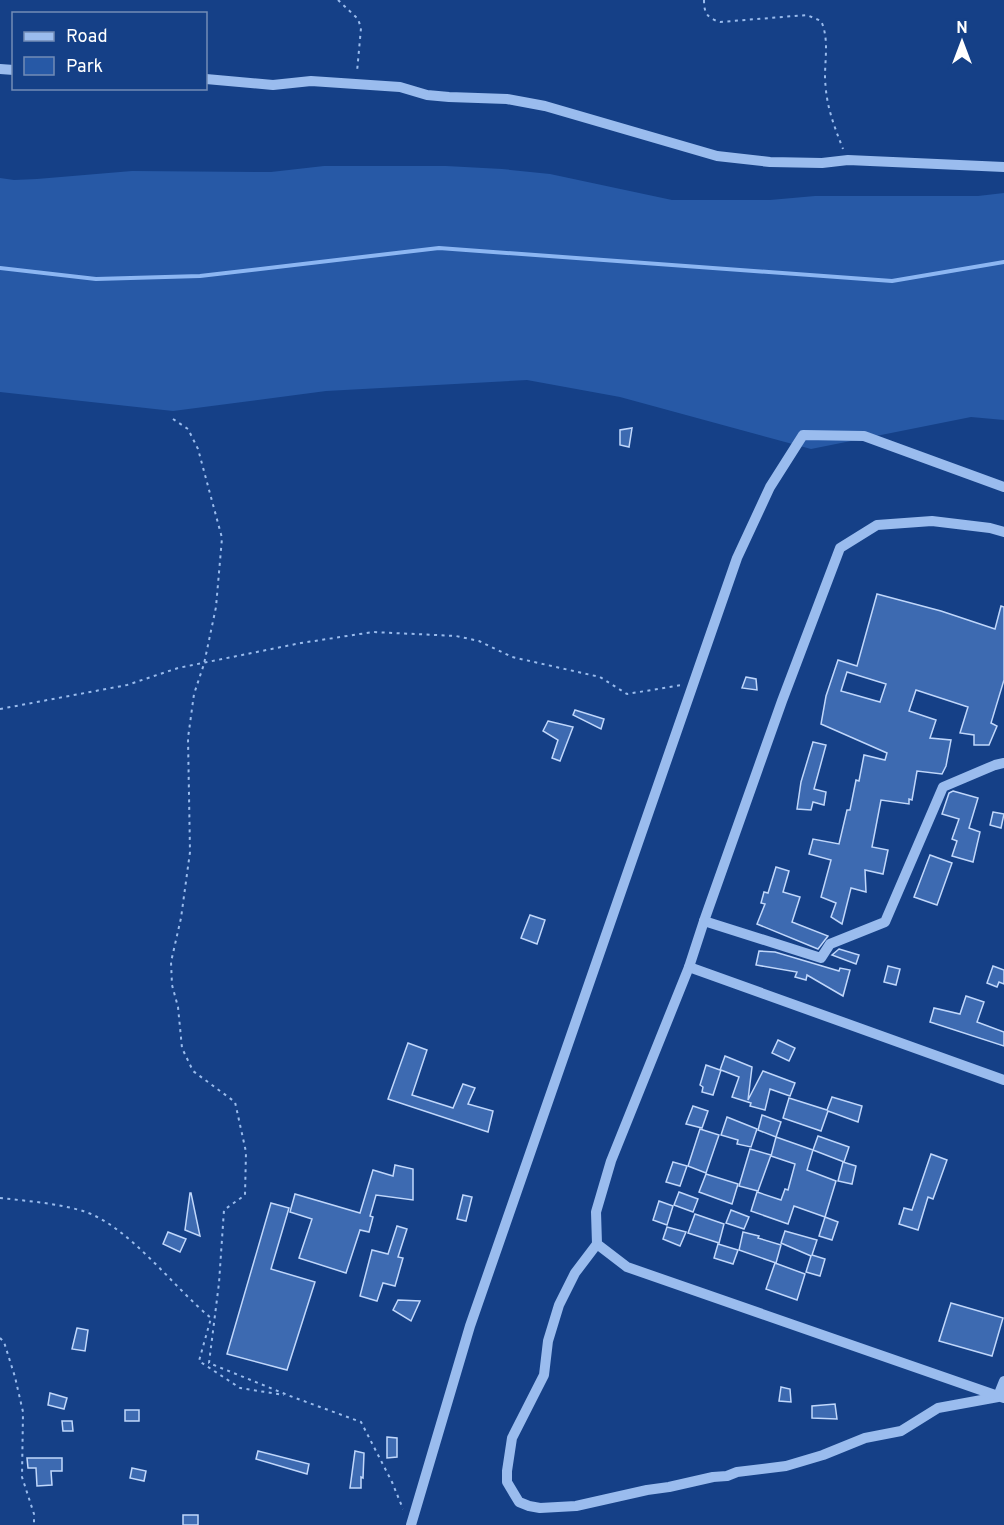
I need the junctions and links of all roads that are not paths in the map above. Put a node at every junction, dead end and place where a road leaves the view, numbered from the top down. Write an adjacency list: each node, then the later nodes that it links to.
1 (207, 79): 2 (street)
2 (1004, 167)
3 (1004, 488): 12 (street)
4 (1004, 532): 6 (street)
5 (1004, 764): 6 (street)
6 (704, 921): 7 (street)
7 (689, 967): 8 (street); 9 (street)
8 (1004, 1080)
9 (597, 1244): 11 (street); 11 (street)
10 (1004, 1381): 11 (street)
11 (1001, 1397)
12 (411, 1525)

